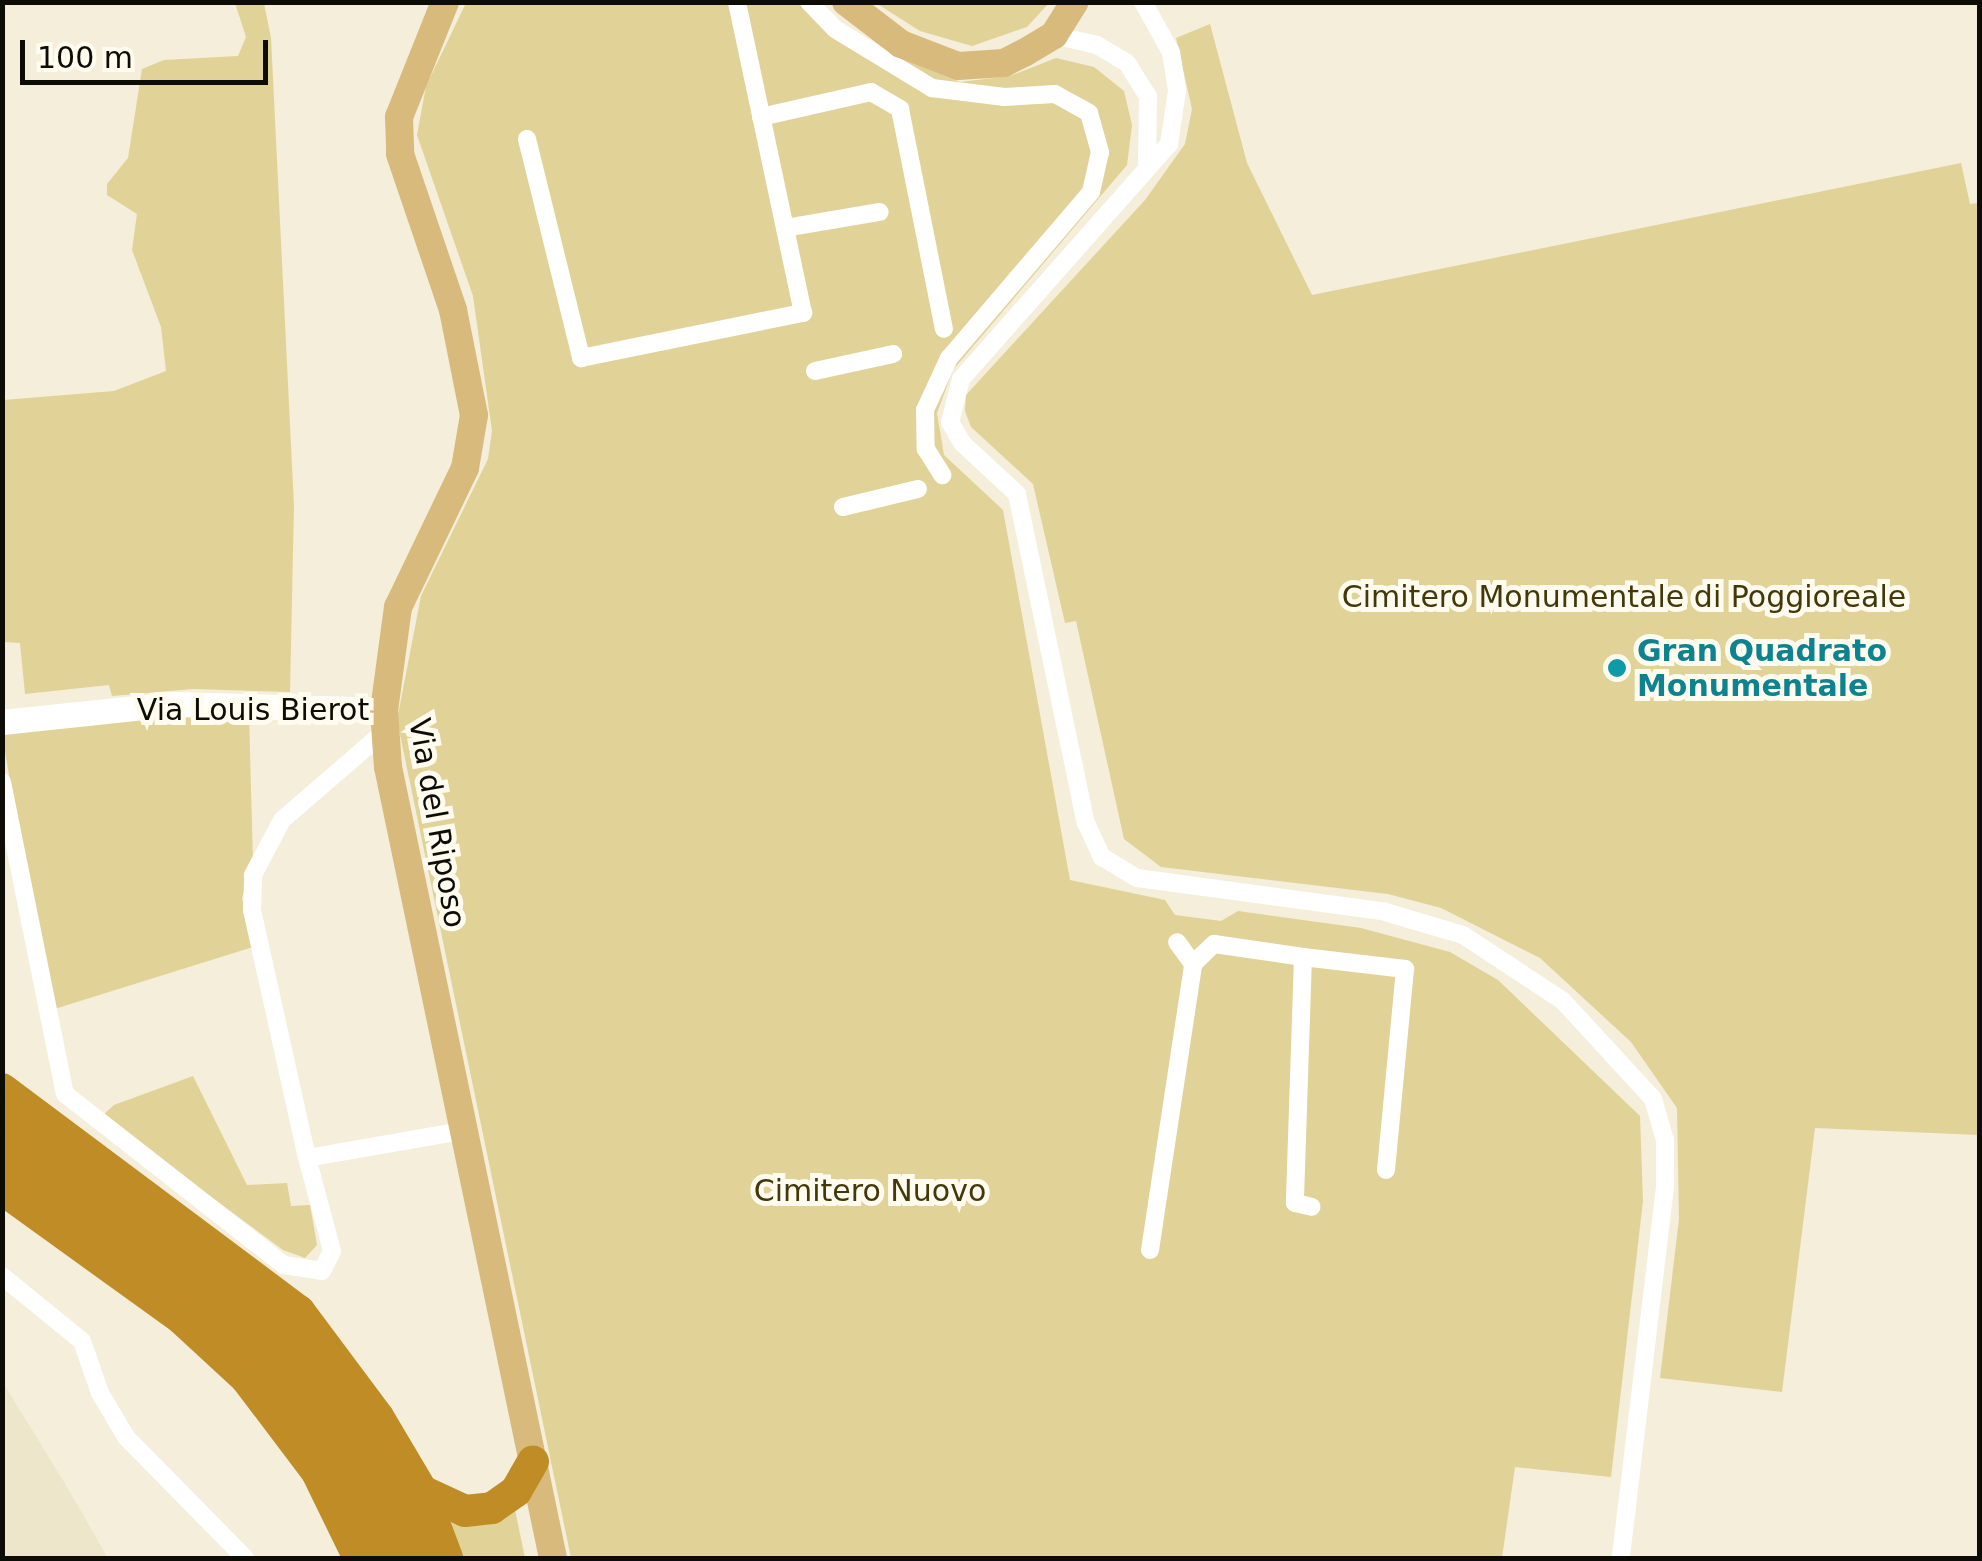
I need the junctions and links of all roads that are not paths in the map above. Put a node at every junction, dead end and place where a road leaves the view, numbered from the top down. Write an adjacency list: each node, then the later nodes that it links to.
1 (445, 2): 21 (main road, Via del Riposo)
2 (737, 2): 10 (street)
3 (810, 2): 18 (street)
4 (846, 2): 7 (main road)
5 (1074, 2): 7 (main road)
6 (1143, 2): 8 (street)
7 (1054, 35): 9 (street)
8 (1177, 91): 9 (street); 12 (street)
9 (1148, 96): 12 (street)
10 (761, 117): 14 (street); 15 (street)
11 (527, 139): 14 (street)
12 (1144, 178): 45 (street)
13 (880, 212): 14 (street)
14 (785, 228)
15 (944, 328)
16 (893, 354): 17 (street)
17 (815, 371)
18 (942, 474)
19 (918, 488): 20 (street)
20 (843, 507)
21 (385, 721): 22 (street, Via Louis Bierot); 29 (main road, Via del Riposo); 31 (street)
22 (2, 722)
23 (2, 782): 31 (street)
24 (1178, 942): 26 (street)
25 (1302, 957): 26 (street); 32 (street); 34 (street)
26 (1194, 964): 35 (street)
27 (2, 1088): 38 (highway)
28 (2, 1118): 42 (highway)
29 (467, 1130): 31 (street); 37 (main road, Via del Riposo)
30 (2, 1151): 41 (highway)
31 (307, 1158)
32 (1386, 1170)
33 (2, 1188): 40 (highway)
34 (1312, 1207)
35 (1150, 1250)
36 (2, 1276): 39 (street)
37 (533, 1461): 38 (highway); 44 (main road, Via del Riposo)
38 (422, 1491): 43 (highway)
39 (245, 1558)
40 (360, 1558)
41 (389, 1558)
42 (420, 1558)
43 (447, 1558)
44 (552, 1558)
45 (1622, 1558)

